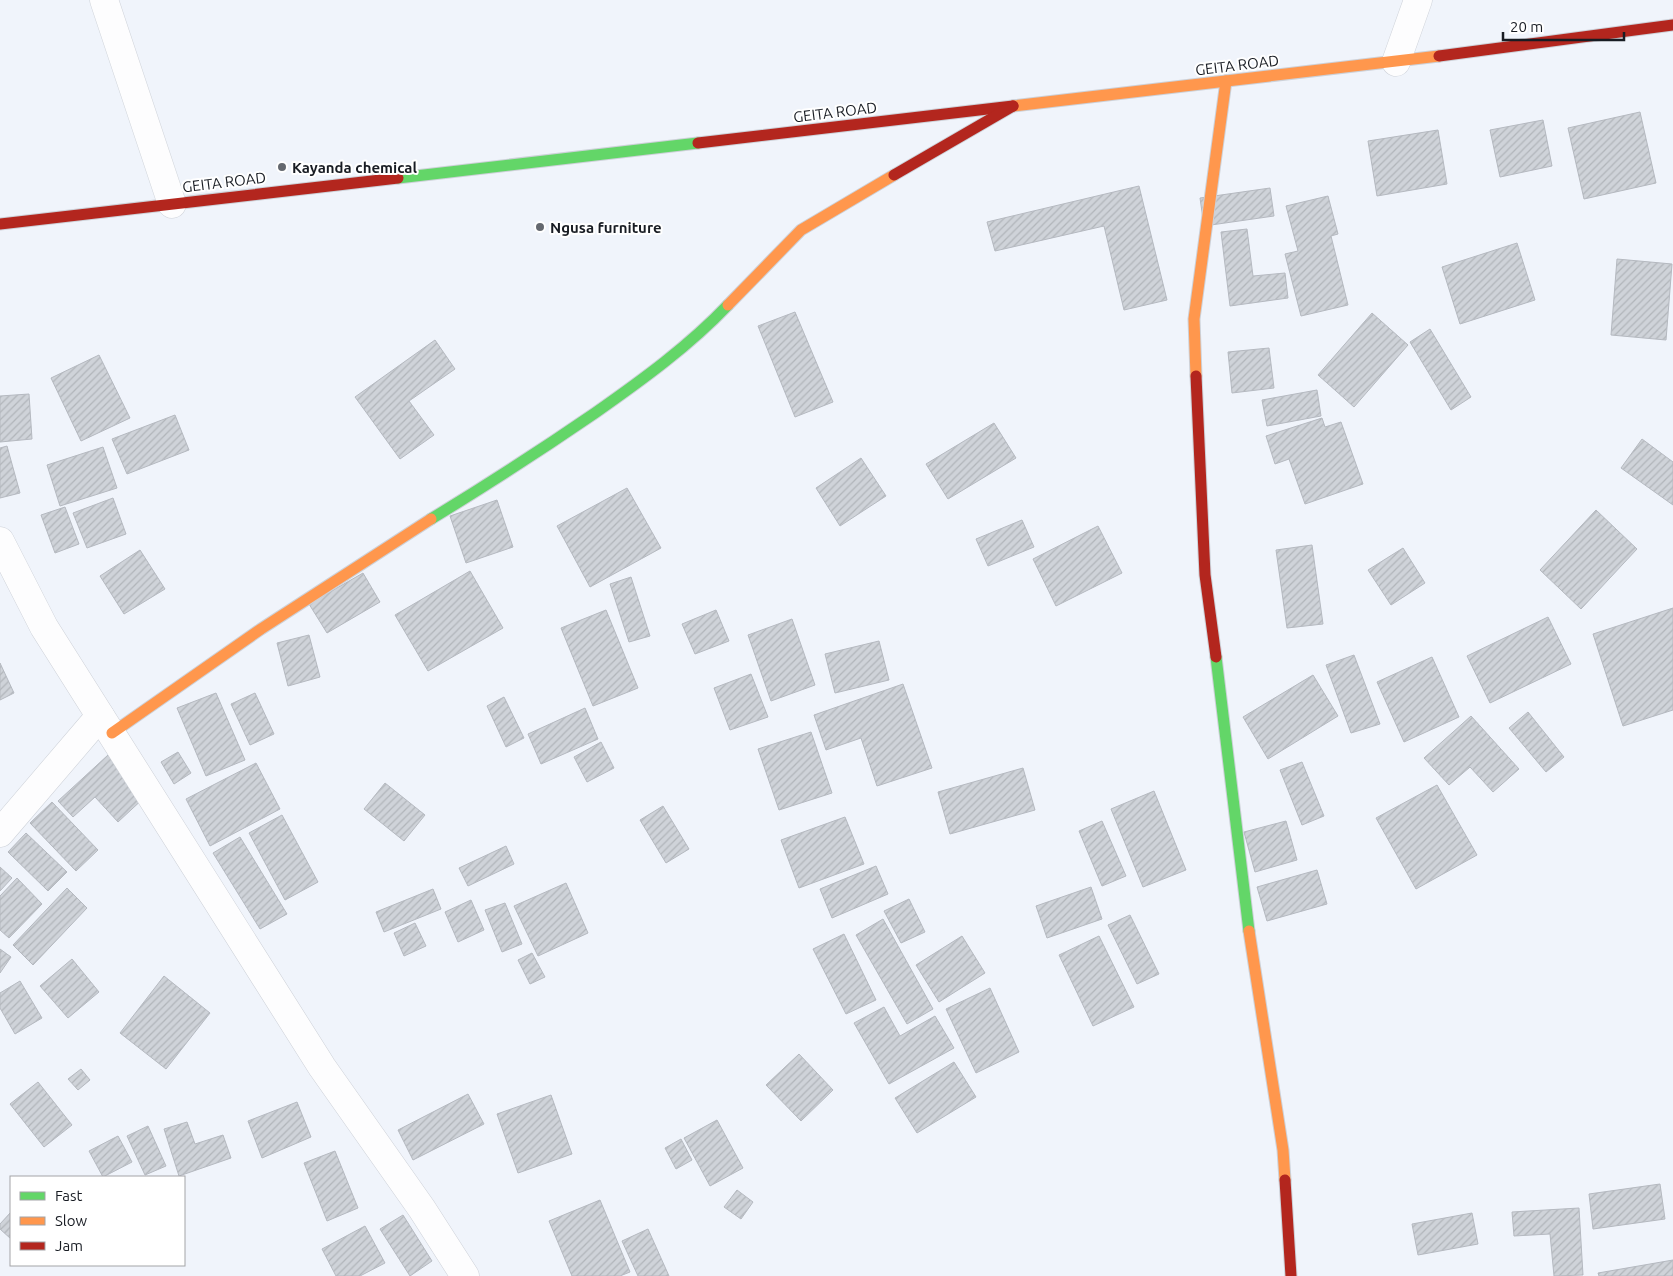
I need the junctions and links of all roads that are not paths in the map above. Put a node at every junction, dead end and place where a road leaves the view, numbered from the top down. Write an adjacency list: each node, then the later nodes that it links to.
1 (104, 0): 7 (street)
2 (1418, 0): 4 (street)
3 (1673, 25): 4 (main road, GEITA ROAD)
4 (1396, 62): 5 (main road, GEITA ROAD)
5 (1226, 81): 6 (main road, GEITA ROAD); 13 (main road)
6 (1013, 106): 7 (main road, GEITA ROAD); 10 (main road)
7 (172, 204): 8 (main road, GEITA ROAD)
8 (0, 224)
9 (0, 540): 10 (street)
10 (106, 725): 11 (street); 12 (street)
11 (0, 833)
12 (465, 1276)
13 (1291, 1276)

